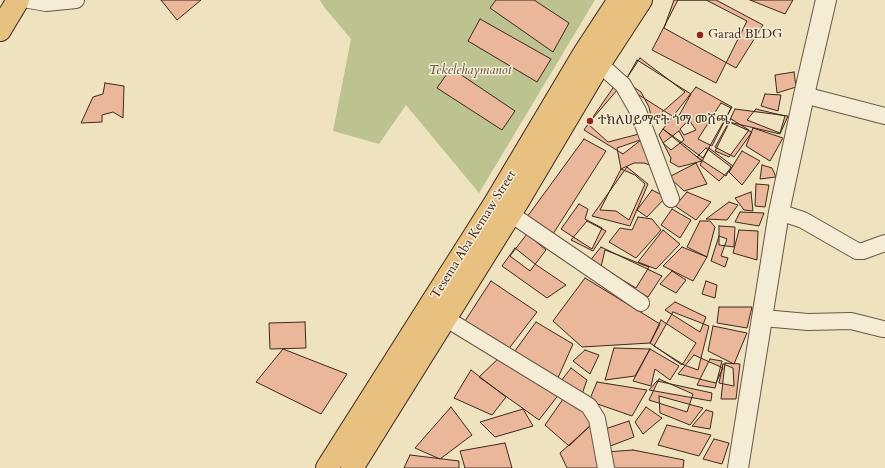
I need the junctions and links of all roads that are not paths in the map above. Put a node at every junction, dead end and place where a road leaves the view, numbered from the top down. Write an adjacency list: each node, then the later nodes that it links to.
1 (18, 0): 7 (main road)
2 (29, 0): 3 (street)
3 (76, 0)
4 (619, 0): 8 (main road, Tesema Aba Kemaw Street)
5 (641, 0): 8 (main road, Tesema Aba Kemaw Street)
6 (826, 0): 9 (street)
7 (0, 30)
8 (593, 58): 11 (street); 12 (main road, Tesema Aba Kemaw Street)
9 (804, 95): 10 (street); 13 (street)
10 (885, 116)
11 (671, 199)
12 (503, 208): 15 (street); 16 (main road, Tesema Aba Kemaw Street); 19 (main road, Tesema Aba Kemaw Street)
13 (779, 212): 14 (street); 17 (street)
14 (885, 243)
15 (641, 303)
16 (445, 318): 20 (main road, Tesema Aba Kemaw Street); 21 (street)
17 (763, 318): 18 (street); 22 (street)
18 (883, 329)
19 (327, 468)
20 (352, 468)
21 (606, 468)
22 (738, 468)

